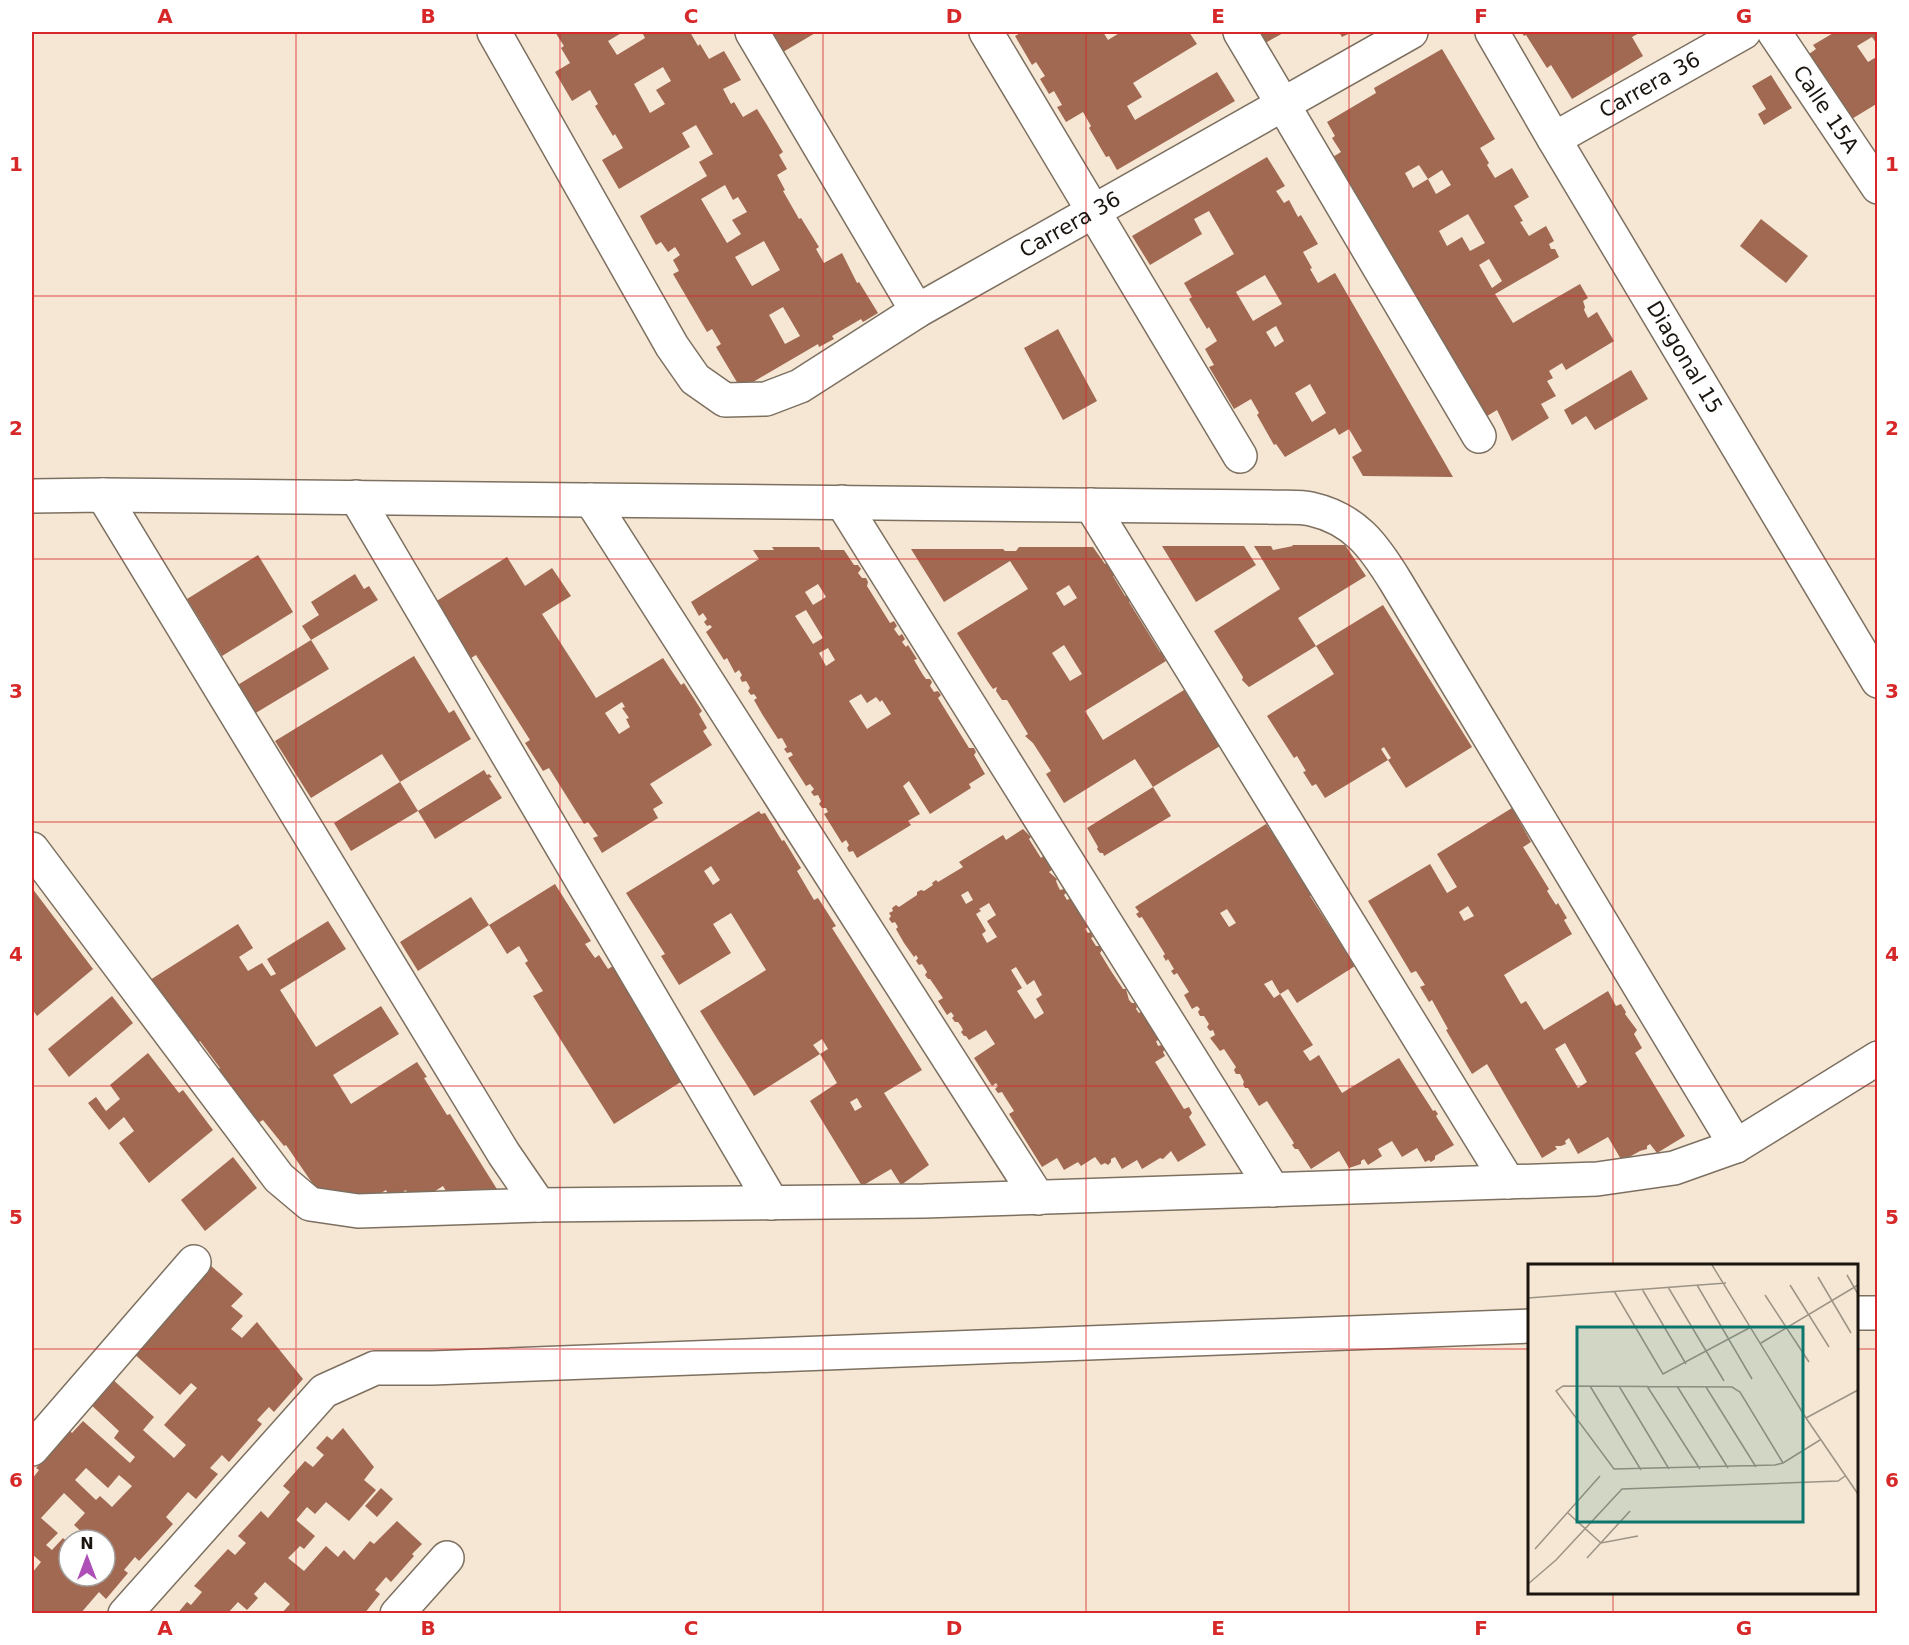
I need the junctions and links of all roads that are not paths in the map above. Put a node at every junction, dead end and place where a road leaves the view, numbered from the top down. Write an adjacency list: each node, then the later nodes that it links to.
1 (494, 32): 13 (street, Carrera 36)
2 (752, 32): 13 (street)
3 (986, 32): 12 (street)
4 (1240, 32): 9 (street)
5 (1411, 32): 9 (street, Carrera 36)
6 (1492, 32): 10 (street, Diagonal 15)
7 (1744, 32): 10 (street, Carrera 36)
8 (1774, 32): 11 (street, Calle 15A)
9 (1283, 104): 12 (street, Carrera 36); 14 (street)
10 (1554, 139): 22 (street, Diagonal 15)
11 (1878, 187)
12 (1093, 212): 13 (street, Carrera 36); 15 (street)
13 (917, 311)
14 (1479, 436)
15 (1240, 456)
16 (103, 495): 17 (street); 18 (street); 30 (street)
17 (32, 496)
18 (356, 497): 19 (street); 29 (street)
19 (591, 500): 20 (street); 28 (street)
20 (842, 502): 21 (street); 27 (street)
21 (1091, 505): 25 (street); 26 (street)
22 (1878, 681)
23 (32, 849): 30 (street)
24 (1878, 1058): 25 (street)
25 (1736, 1146): 26 (street)
26 (1508, 1182): 27 (street)
27 (1273, 1190): 28 (street)
28 (1038, 1198): 29 (street)
29 (772, 1203): 30 (street)
30 (539, 1205)
31 (194, 1262): 35 (street)
32 (1878, 1312): 33 (street)
33 (1858, 1313)
34 (1528, 1326): 37 (street)
35 (32, 1449)
36 (447, 1558): 38 (street)
37 (124, 1614)
38 (397, 1614)

